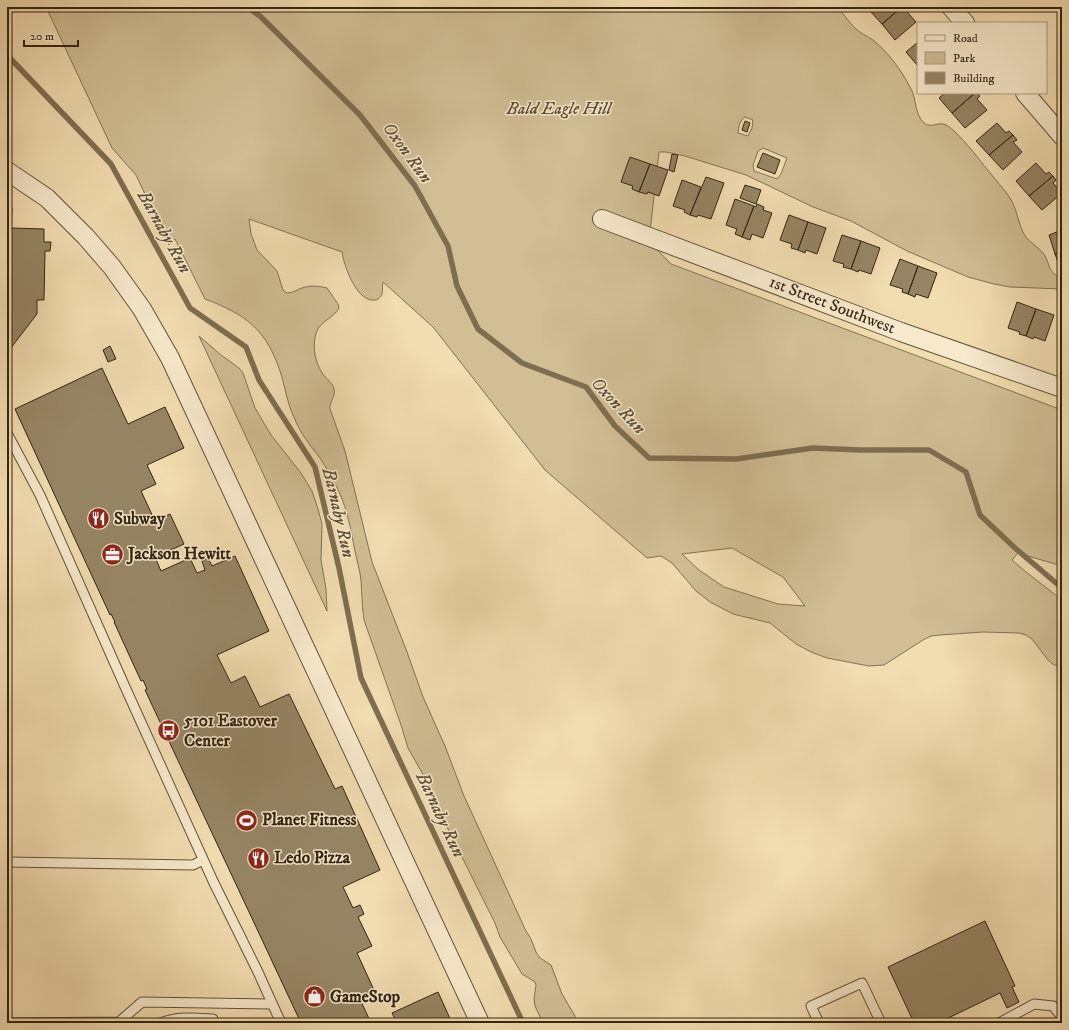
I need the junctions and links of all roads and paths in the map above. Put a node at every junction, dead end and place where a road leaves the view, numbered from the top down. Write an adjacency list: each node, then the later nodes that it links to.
1 (951, 7): 2 (street)
2 (964, 22)
3 (1026, 94): 4 (street)
4 (1062, 136)
5 (7, 171): 19 (street)
6 (602, 219): 7 (street, 1st Street Southwest)
7 (1062, 388)
8 (7, 433): 9 (lane)
9 (203, 860): 10 (lane); 12 (lane)
10 (7, 862)
11 (214, 1003): 12 (lane); 14 (lane); 16 (lane)
12 (272, 1004): 18 (lane)
13 (1062, 1017): 22 (lane)
14 (213, 1021): 17 (lane)
15 (7, 1023): 16 (lane)
16 (119, 1023)
17 (161, 1023)
18 (281, 1023)
19 (480, 1023)
20 (819, 1023): 21 (lane)
21 (881, 1023)
22 (998, 1023)

